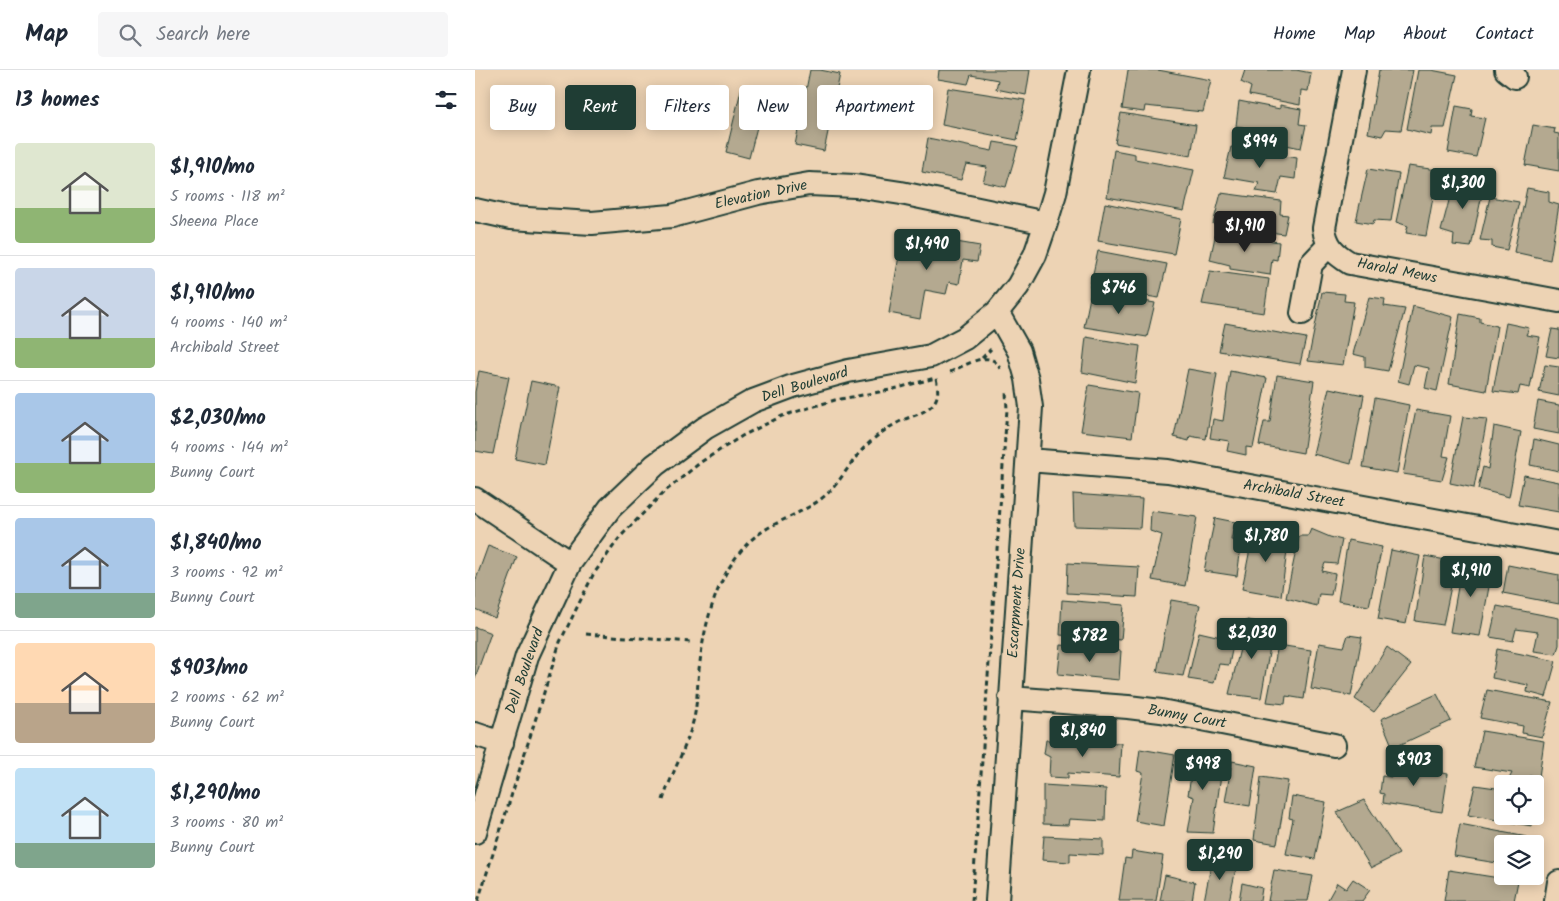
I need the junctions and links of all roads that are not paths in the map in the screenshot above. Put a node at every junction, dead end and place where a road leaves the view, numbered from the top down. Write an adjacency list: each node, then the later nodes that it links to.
1 (1079, 70): 4 (street, Dell Boulevard)
2 (1355, 70): 5 (street)
3 (475, 210): 4 (street, Elevation Drive)
4 (1046, 223): 7 (street, Dell Boulevard)
5 (1329, 246): 6 (street, Harold Mews); 8 (street)
6 (1559, 301)
7 (997, 312): 9 (street, Escarpment Drive); 12 (street, Dell Boulevard)
8 (1302, 313)
9 (1027, 460): 11 (street, Archibald Street); 13 (street, Escarpment Drive)
10 (475, 499): 12 (street)
11 (1559, 543)
12 (571, 563): 15 (street, Dell Boulevard)
13 (1010, 698): 16 (street, Bunny Court); 19 (street, Escarpment Drive)
14 (475, 734): 15 (street)
15 (502, 743): 17 (street, Dell Boulevard)
16 (1333, 744)
17 (475, 832)
18 (1559, 882): 20 (street)
19 (997, 901)
20 (1555, 901)

